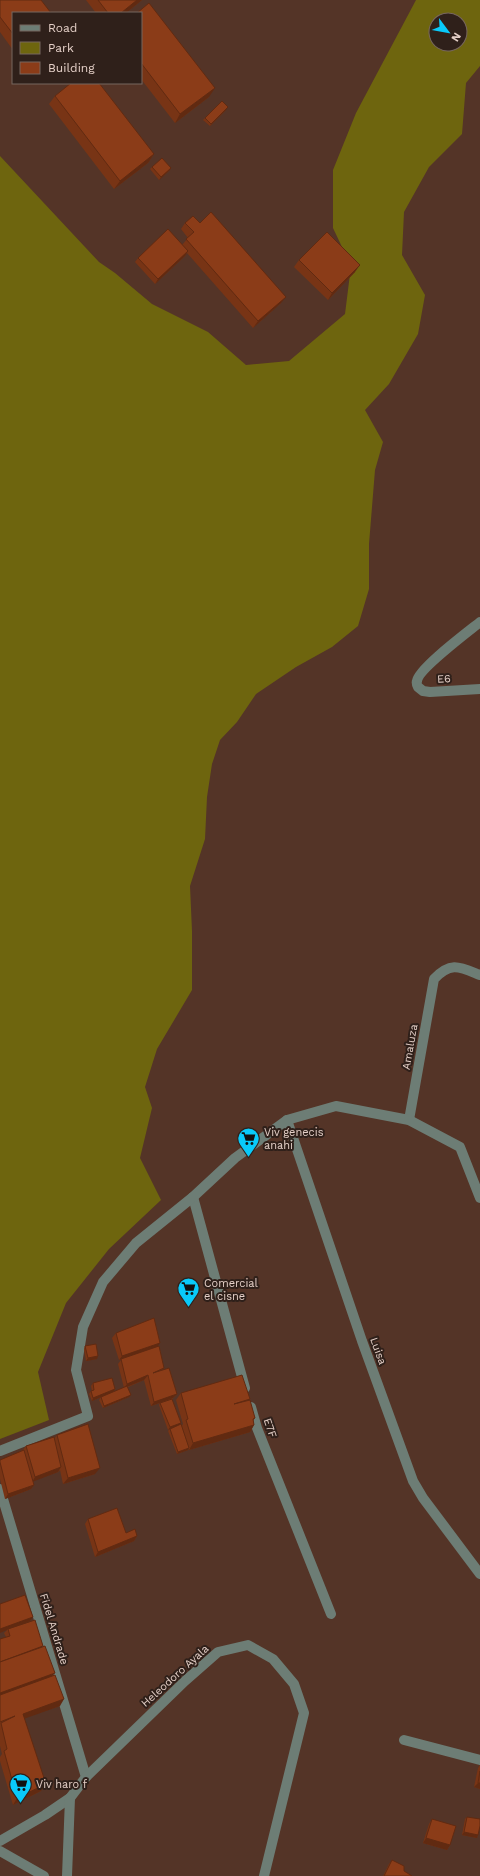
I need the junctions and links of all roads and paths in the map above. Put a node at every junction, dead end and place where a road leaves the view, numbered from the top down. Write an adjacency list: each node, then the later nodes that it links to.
1 (480, 622): 2 (street, E6)
2 (480, 689)
3 (480, 975): 5 (street, Amaluza)
4 (287, 1120): 5 (street); 6 (street); 10 (street, Luisa)
5 (409, 1120): 7 (street)
6 (193, 1197): 8 (street); 11 (street, E7F)
7 (480, 1198)
8 (0, 1451)
9 (0, 1489): 14 (street, Fidel Andrade)
10 (480, 1574)
11 (331, 1614)
12 (404, 1740): 13 (street)
13 (480, 1760)
14 (86, 1777): 15 (street, Heleodoro Ayala); 20 (street, Heleodoro Ayala)
15 (70, 1798): 16 (street, Heleodoro Ayala); 19 (street)
16 (0, 1841)
17 (0, 1851): 18 (street)
18 (44, 1876)
19 (67, 1876)
20 (264, 1876)

